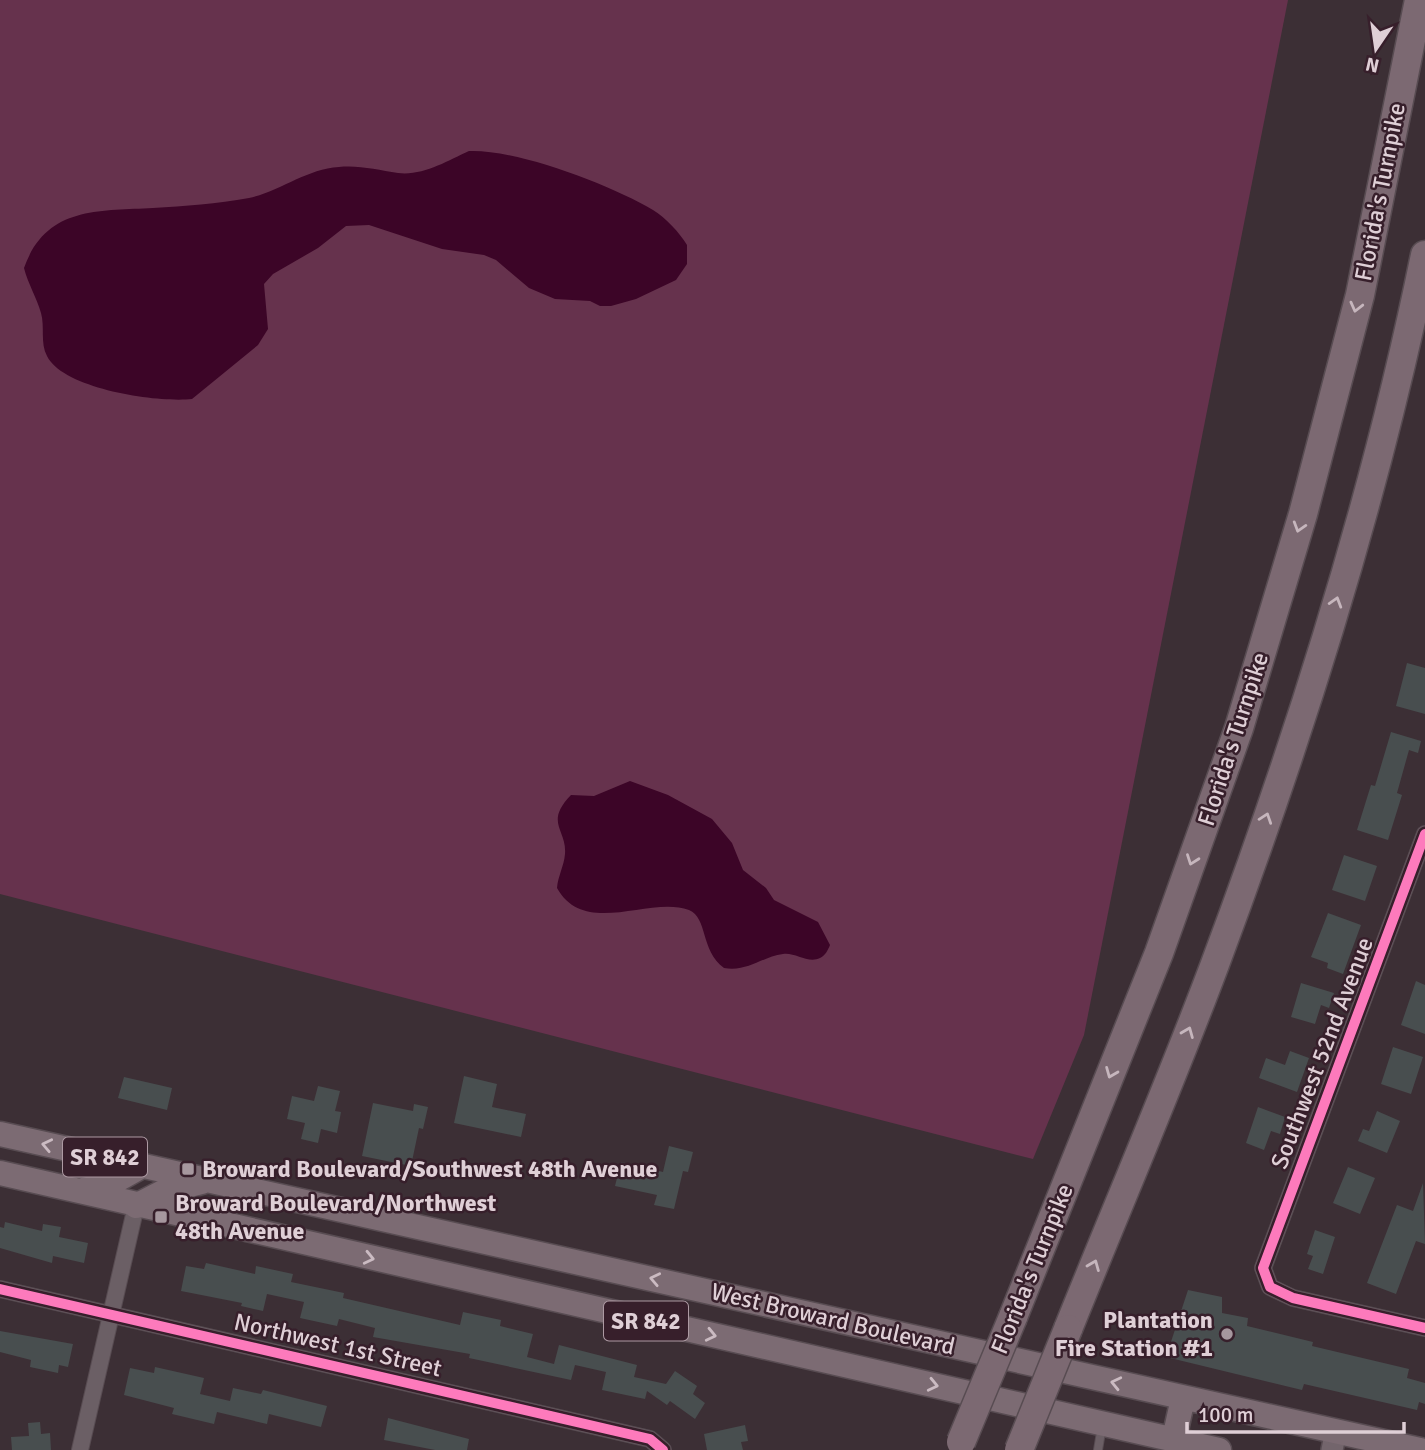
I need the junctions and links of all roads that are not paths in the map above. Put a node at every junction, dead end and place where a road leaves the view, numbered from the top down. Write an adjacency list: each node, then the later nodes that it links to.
1 (1419, 0): 17 (highway, Florida's Turnpike, one-way to 17, bridge)
2 (1425, 255): 20 (highway, one-way to 2, bridge)
3 (1425, 834): 12 (street, Southwest 52nd Avenue)
4 (0, 1134): 5 (main road, West Broward Boulevard / SR 842, one-way to 4)
5 (142, 1166): 7 (main road, West Broward Boulevard / SR 842); 8 (main road)
6 (0, 1173): 8 (main road, West Broward Boulevard / SR 842)
7 (209, 1180): 9 (main road); 13 (main road, West Broward Boulevard / SR 842, one-way to 7)
8 (79, 1191): 9 (main road, West Broward Boulevard / SR 842)
9 (136, 1206): 11 (street); 14 (main road, West Broward Boulevard / SR 842, one-way to 14)
10 (0, 1289): 11 (street, Northwest 1st Street)
11 (111, 1315): 18 (street); 19 (street, Northwest 1st Street)
12 (1425, 1328)
13 (1183, 1398): 15 (main road); 16 (main road, West Broward Boulevard / SR 842)
14 (1103, 1423): 15 (main road, West Broward Boulevard / SR 842); 21 (lane)
15 (1161, 1441): 22 (main road, West Broward Boulevard / SR 842)
16 (1334, 1441): 23 (main road, West Broward Boulevard / SR 842)
17 (960, 1446)
18 (80, 1450)
19 (663, 1450)
20 (1019, 1450)
21 (1098, 1450)
22 (1219, 1450)
23 (1420, 1450)

